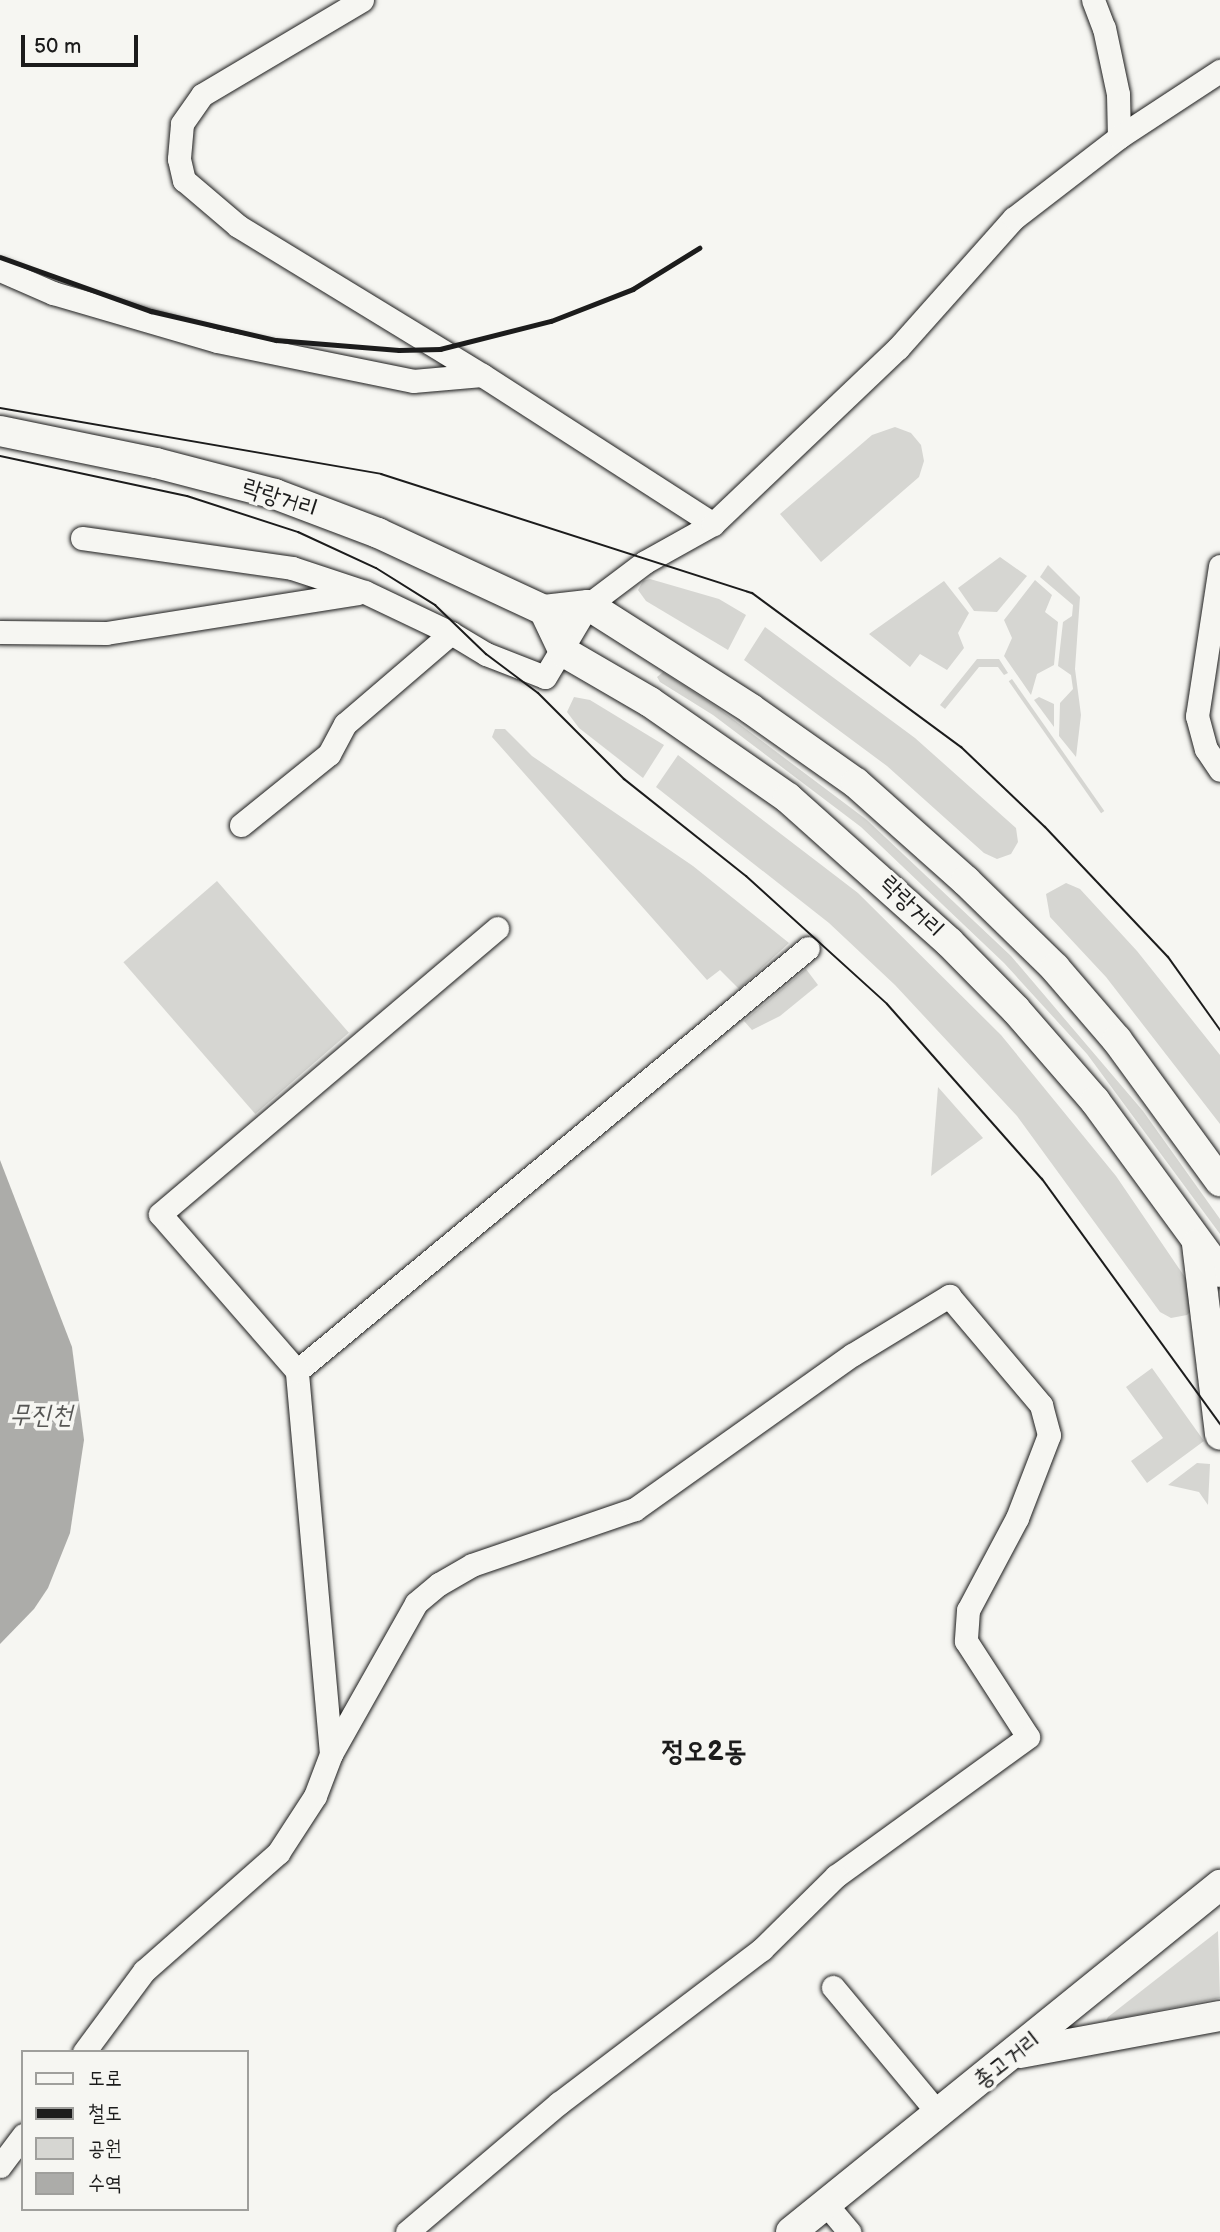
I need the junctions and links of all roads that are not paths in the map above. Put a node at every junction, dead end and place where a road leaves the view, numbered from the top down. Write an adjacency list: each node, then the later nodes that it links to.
1 (362, 0): 6 (street)
2 (1093, 0): 4 (street)
3 (1220, 71): 4 (street)
4 (1119, 137): 8 (street)
5 (0, 270): 6 (street)
6 (482, 375): 8 (street)
7 (0, 431): 13 (main road, 락랑거리)
8 (713, 524): 12 (street)
9 (82, 538): 11 (street)
10 (1220, 566): 17 (street)
11 (365, 592): 14 (street); 15 (street)
12 (588, 605): 13 (main road); 16 (street); 21 (main road)
13 (544, 610): 16 (main road)
14 (0, 632)
15 (451, 633): 16 (street); 18 (street)
16 (564, 652): 22 (main road, 락랑거리)
17 (1220, 770)
18 (241, 825)
19 (498, 929): 24 (street)
20 (808, 948): 24 (street)
21 (1220, 1181)
22 (1196, 1237): 23 (main road, 락랑거리); 25 (main road)
23 (1220, 1272)
24 (297, 1371): 27 (street)
25 (1218, 1401): 26 (main road)
26 (1220, 1434)
27 (331, 1754): 31 (street); 37 (street)
28 (1220, 1885): 32 (main road, 총고거리)
29 (834, 1987): 33 (street)
30 (1220, 2016): 32 (main road)
31 (85, 2050)
32 (1017, 2054): 33 (main road, 총고거리)
33 (938, 2113): 36 (main road, 총고거리)
34 (21, 2138): 35 (street)
35 (0, 2166)
36 (825, 2203): 38 (main road, 총고거리); 39 (street)
37 (407, 2232)
38 (791, 2232)
39 (849, 2232)

